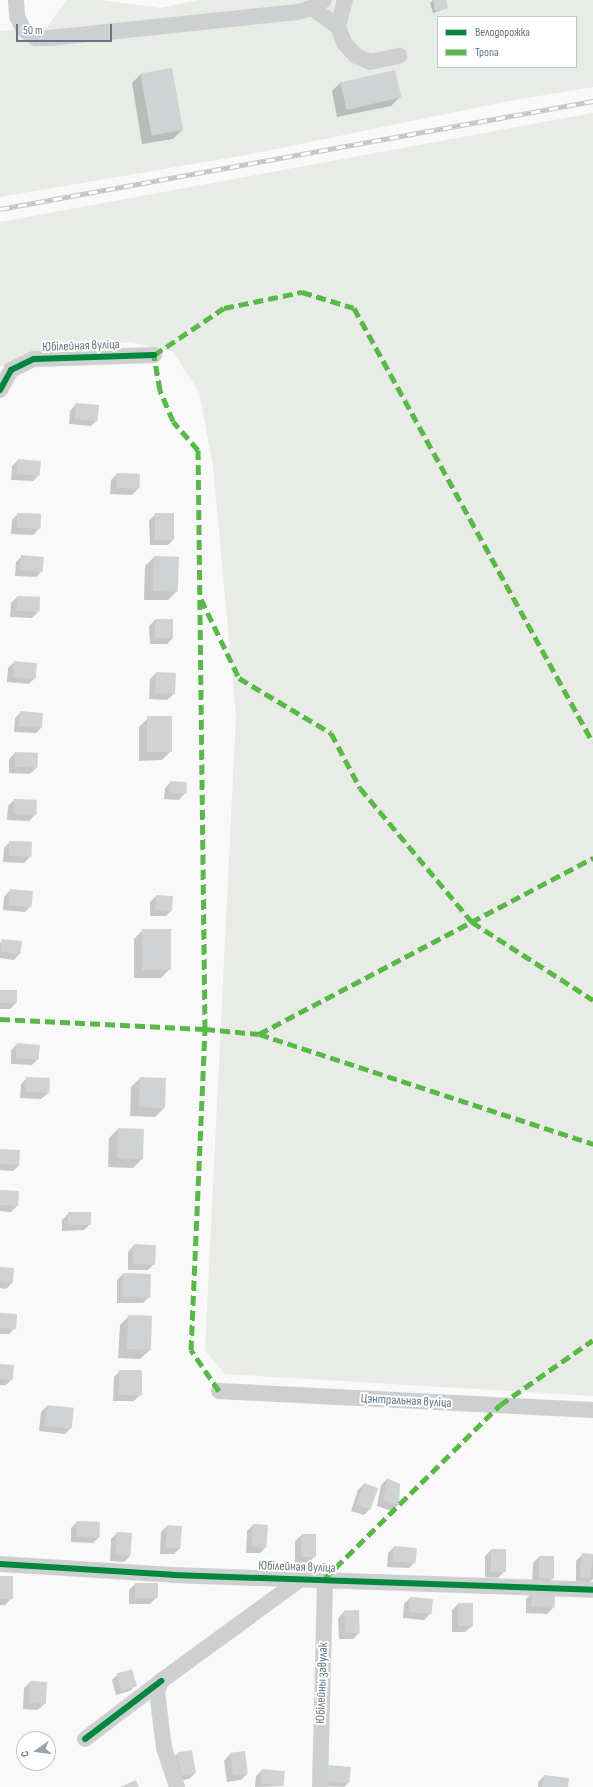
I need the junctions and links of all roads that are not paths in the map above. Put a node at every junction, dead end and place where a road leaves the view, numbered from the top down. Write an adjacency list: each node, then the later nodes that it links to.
1 (16, 0): 3 (street)
2 (346, 0): 4 (street)
3 (318, 4): 4 (street)
4 (338, 27): 5 (street)
5 (399, 56)
6 (154, 354): 7 (street, Юбілейная вуліца)
7 (0, 390)
8 (219, 1391): 9 (street, Цэнтральная вуліца)
9 (593, 1410)
10 (0, 1564): 11 (street, Юбілейная вуліца)
11 (302, 1578): 12 (street, Юбілейная вуліца); 14 (street)
12 (325, 1578): 13 (street, Юбілейная вуліца); 17 (street, Юбілейны завулак)
13 (593, 1590)
14 (161, 1681): 15 (street); 16 (street)
15 (85, 1739)
16 (177, 1787)
17 (318, 1787)

